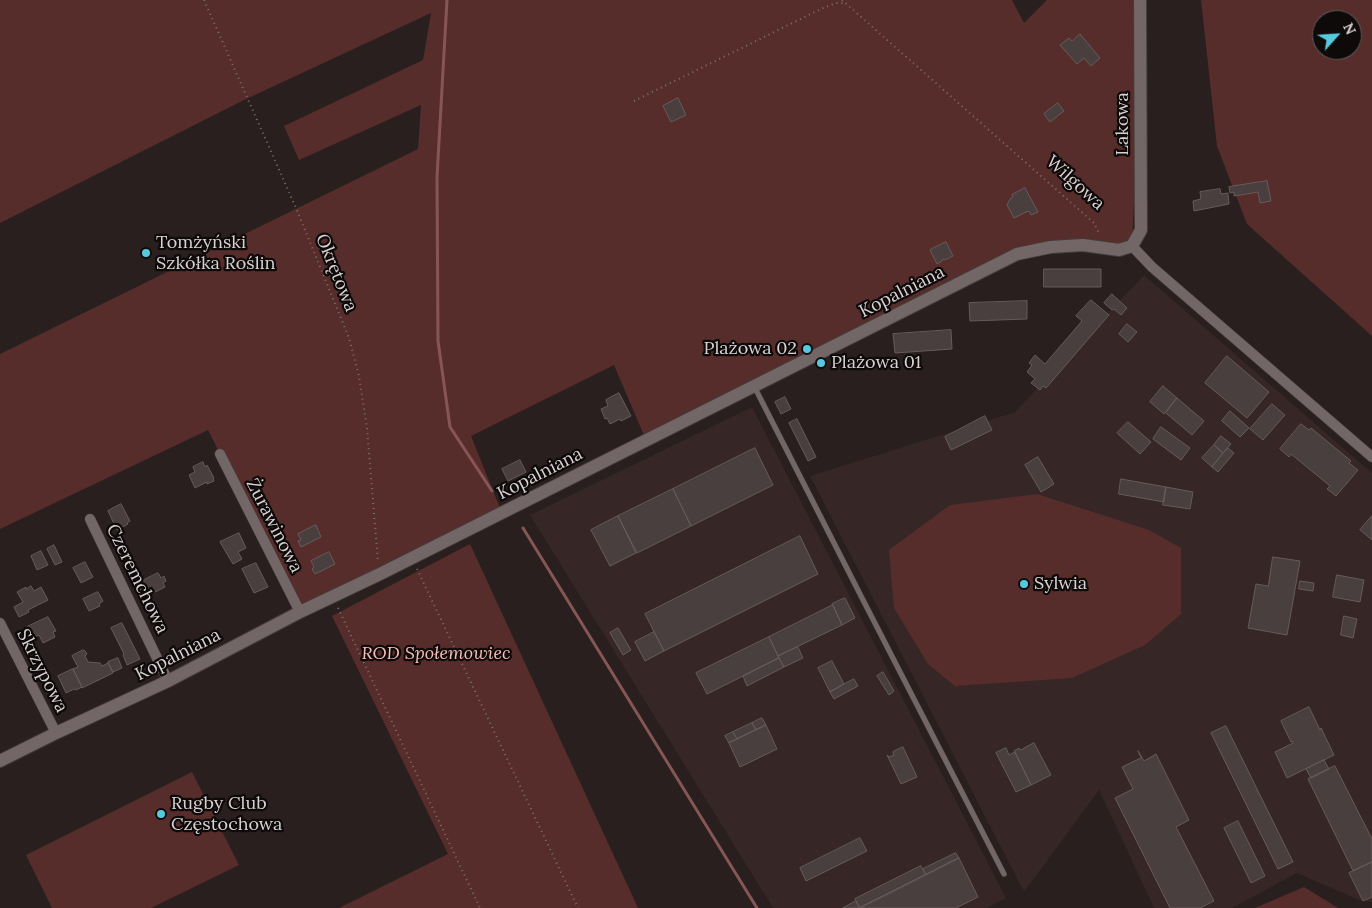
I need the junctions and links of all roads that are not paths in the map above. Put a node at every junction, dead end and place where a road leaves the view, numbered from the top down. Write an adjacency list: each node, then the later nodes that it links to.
1 (1140, 0): 2 (street, Lakowa)
2 (1132, 246): 3 (street, Kopalniana); 5 (street)
3 (754, 386): 7 (street, Kopalniana); 12 (lane)
4 (220, 454): 7 (street, Żurawinowa)
5 (1372, 457)
6 (90, 518): 9 (street, Czeremchowa)
7 (300, 612): 9 (street, Kopalniana)
8 (0, 623): 10 (street, Skrzypowa)
9 (168, 681): 10 (street, Kopalniana)
10 (56, 733): 11 (street, Kopalniana)
11 (0, 761)
12 (1004, 874)

